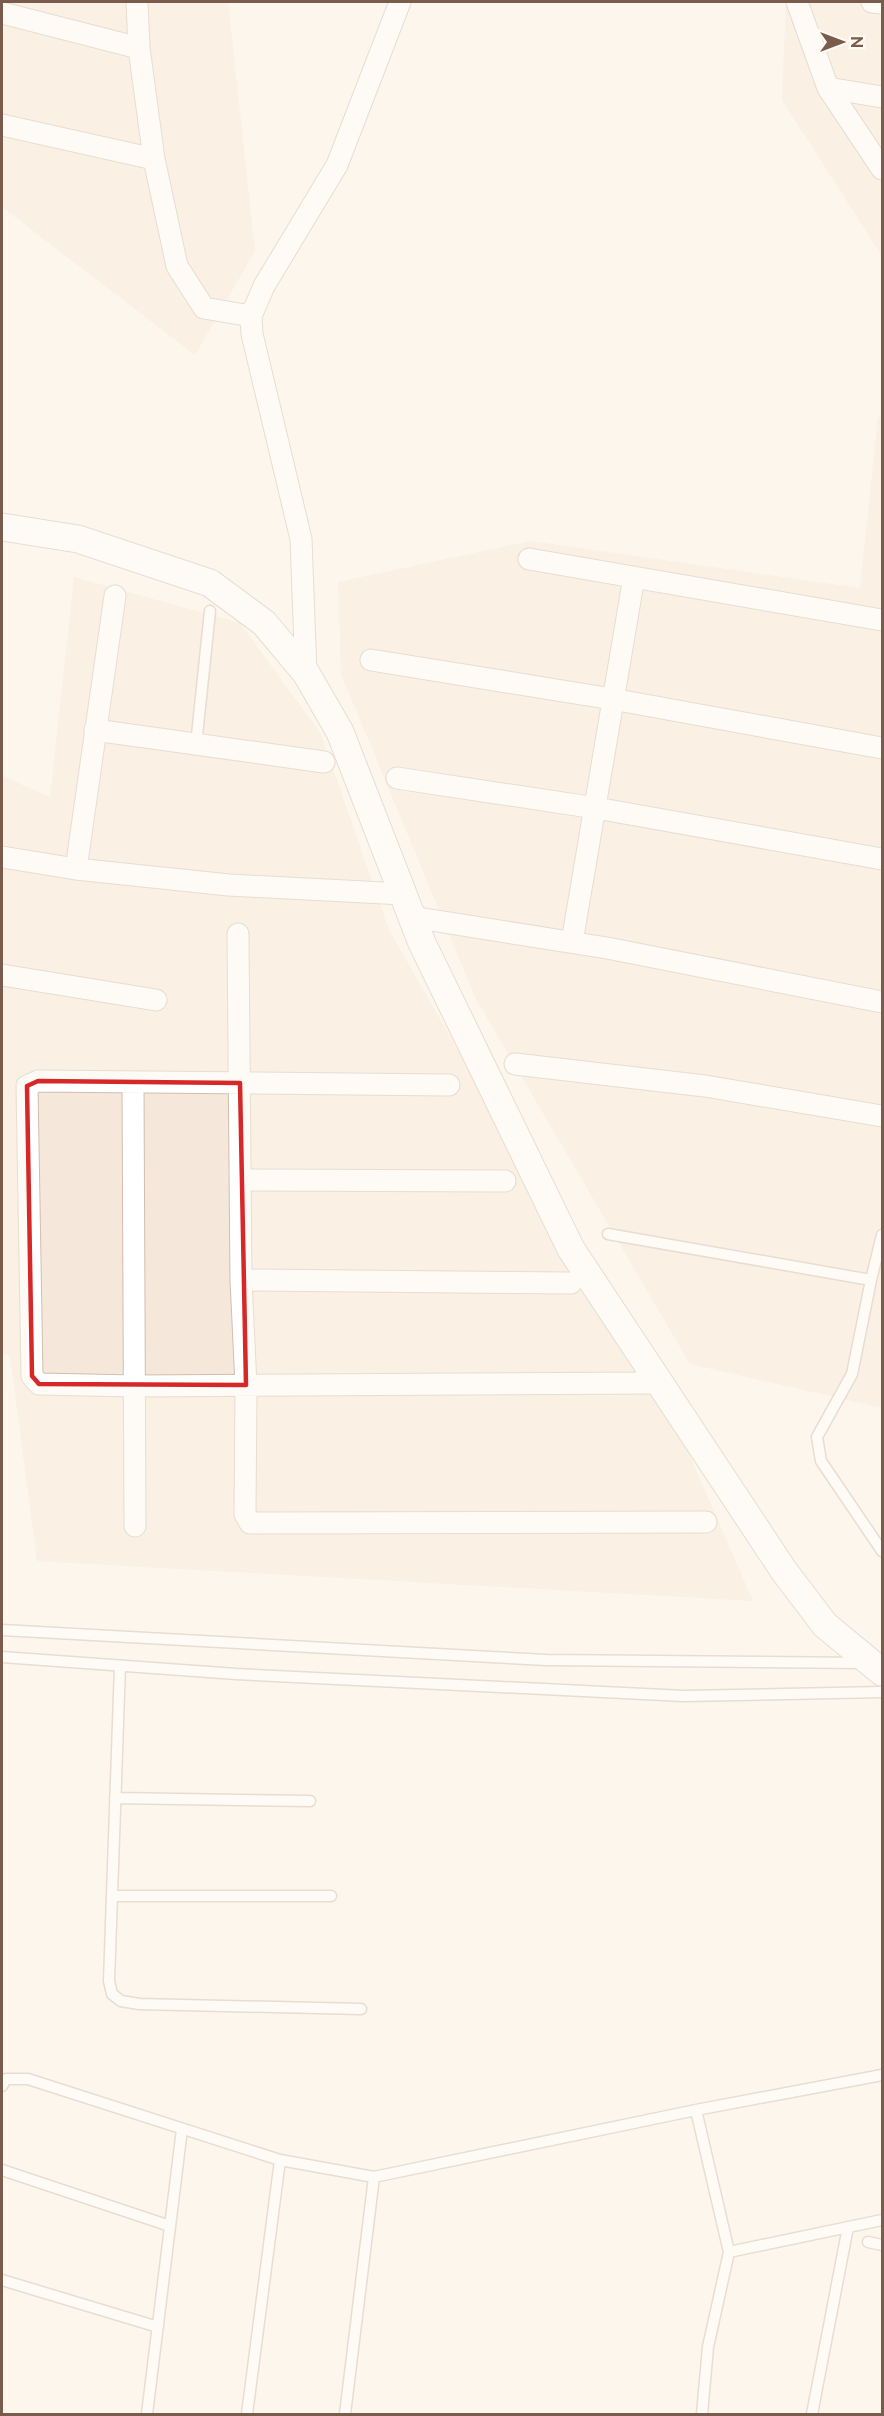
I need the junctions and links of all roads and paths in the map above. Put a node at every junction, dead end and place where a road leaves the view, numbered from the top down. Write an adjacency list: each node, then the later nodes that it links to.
1 (137, 2): 7 (street)
2 (400, 2): 13 (street)
3 (797, 2): 8 (street)
4 (872, 2): 5 (street)
5 (882, 3)
6 (2, 13): 7 (street)
7 (139, 48): 11 (street)
8 (828, 88): 9 (street); 12 (street)
9 (882, 97)
10 (2, 125): 11 (street)
11 (154, 159): 13 (street)
12 (882, 170)
13 (251, 316): 21 (street)
14 (2, 527): 21 (street)
15 (529, 558): 16 (street)
16 (634, 577): 19 (street); 22 (street)
17 (115, 596): 23 (street)
18 (210, 611): 24 (lane)
19 (882, 620)
20 (371, 660): 22 (street)
21 (306, 673): 32 (street)
22 (612, 699): 25 (street); 28 (street)
23 (95, 730): 24 (street); 31 (street)
24 (195, 745): 26 (street)
25 (882, 748)
26 (324, 762)
27 (397, 778): 28 (street)
28 (596, 808): 30 (street); 34 (street)
29 (2, 857): 31 (street)
30 (882, 859)
31 (76, 869): 32 (street)
32 (408, 906): 34 (street); 50 (street)
33 (238, 934): 40 (street)
34 (572, 942): 37 (street)
35 (2, 975): 36 (street)
36 (156, 1000)
37 (882, 1002)
38 (515, 1064): 42 (street)
39 (132, 1083): 40 (street); 52 (street); 52 (street)
40 (240, 1083): 41 (street); 43 (street)
41 (449, 1085)
42 (882, 1116)
43 (241, 1180): 44 (street); 47 (street)
44 (505, 1181)
45 (608, 1234): 48 (lane)
46 (882, 1235): 48 (lane)
47 (241, 1280): 49 (street); 51 (street)
48 (871, 1280): 55 (lane)
49 (571, 1282)
50 (659, 1383): 51 (street); 59 (street)
51 (246, 1385): 52 (street); 53 (street)
52 (135, 1386): 54 (street)
53 (706, 1522)
54 (135, 1526)
55 (882, 1551)
56 (2, 1630): 59 (lane)
57 (2, 1657): 58 (lane)
58 (120, 1666): 60 (lane); 61 (lane)
59 (877, 1668)
60 (882, 1692)
61 (115, 1797): 62 (lane); 63 (lane)
62 (310, 1801)
63 (112, 1896): 64 (lane); 65 (lane)
64 (331, 1896)
65 (361, 2008)
66 (882, 2075): 68 (lane)
67 (2, 2086): 69 (lane)
68 (696, 2110): 72 (lane); 78 (lane)
69 (182, 2129): 70 (lane); 74 (lane)
70 (280, 2160): 72 (lane); 82 (lane)
71 (2, 2170): 74 (lane)
72 (374, 2177): 83 (lane)
73 (882, 2220): 75 (lane)
74 (170, 2226): 80 (lane)
75 (848, 2227): 78 (lane); 85 (lane)
76 (868, 2242): 77 (lane)
77 (882, 2245)
78 (729, 2252): 84 (lane)
79 (2, 2280): 80 (lane)
80 (158, 2327): 81 (lane)
81 (147, 2415)
82 (247, 2415)
83 (345, 2415)
84 (702, 2415)
85 (812, 2415)

